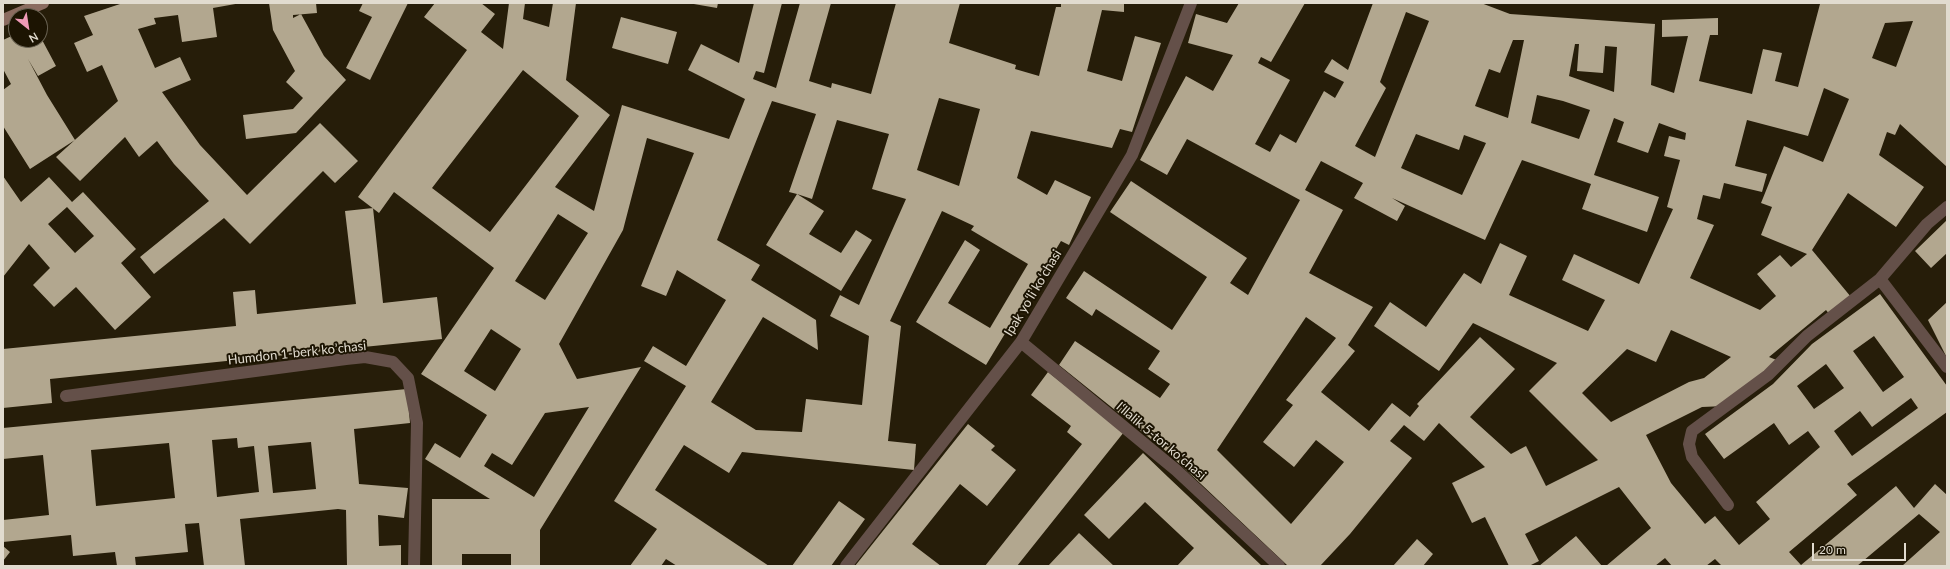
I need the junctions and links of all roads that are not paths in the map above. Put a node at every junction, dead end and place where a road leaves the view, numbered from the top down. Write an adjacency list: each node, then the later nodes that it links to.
1 (43, 3): 3 (street)
2 (1190, 3): 6 (street, Ipak yoʻli koʻchasi)
3 (3, 20)
4 (1947, 207): 5 (street)
5 (1880, 279): 7 (street); 9 (street)
6 (1021, 342): 11 (street, Ipak yoʻli koʻchasi); 12 (street, Iʻllalik 5-tor koʻchasi)
7 (1947, 367)
8 (66, 396): 10 (street, Humdon 1-berk koʼchasi)
9 (1728, 505)
10 (414, 566)
11 (846, 566)
12 (1279, 566)

